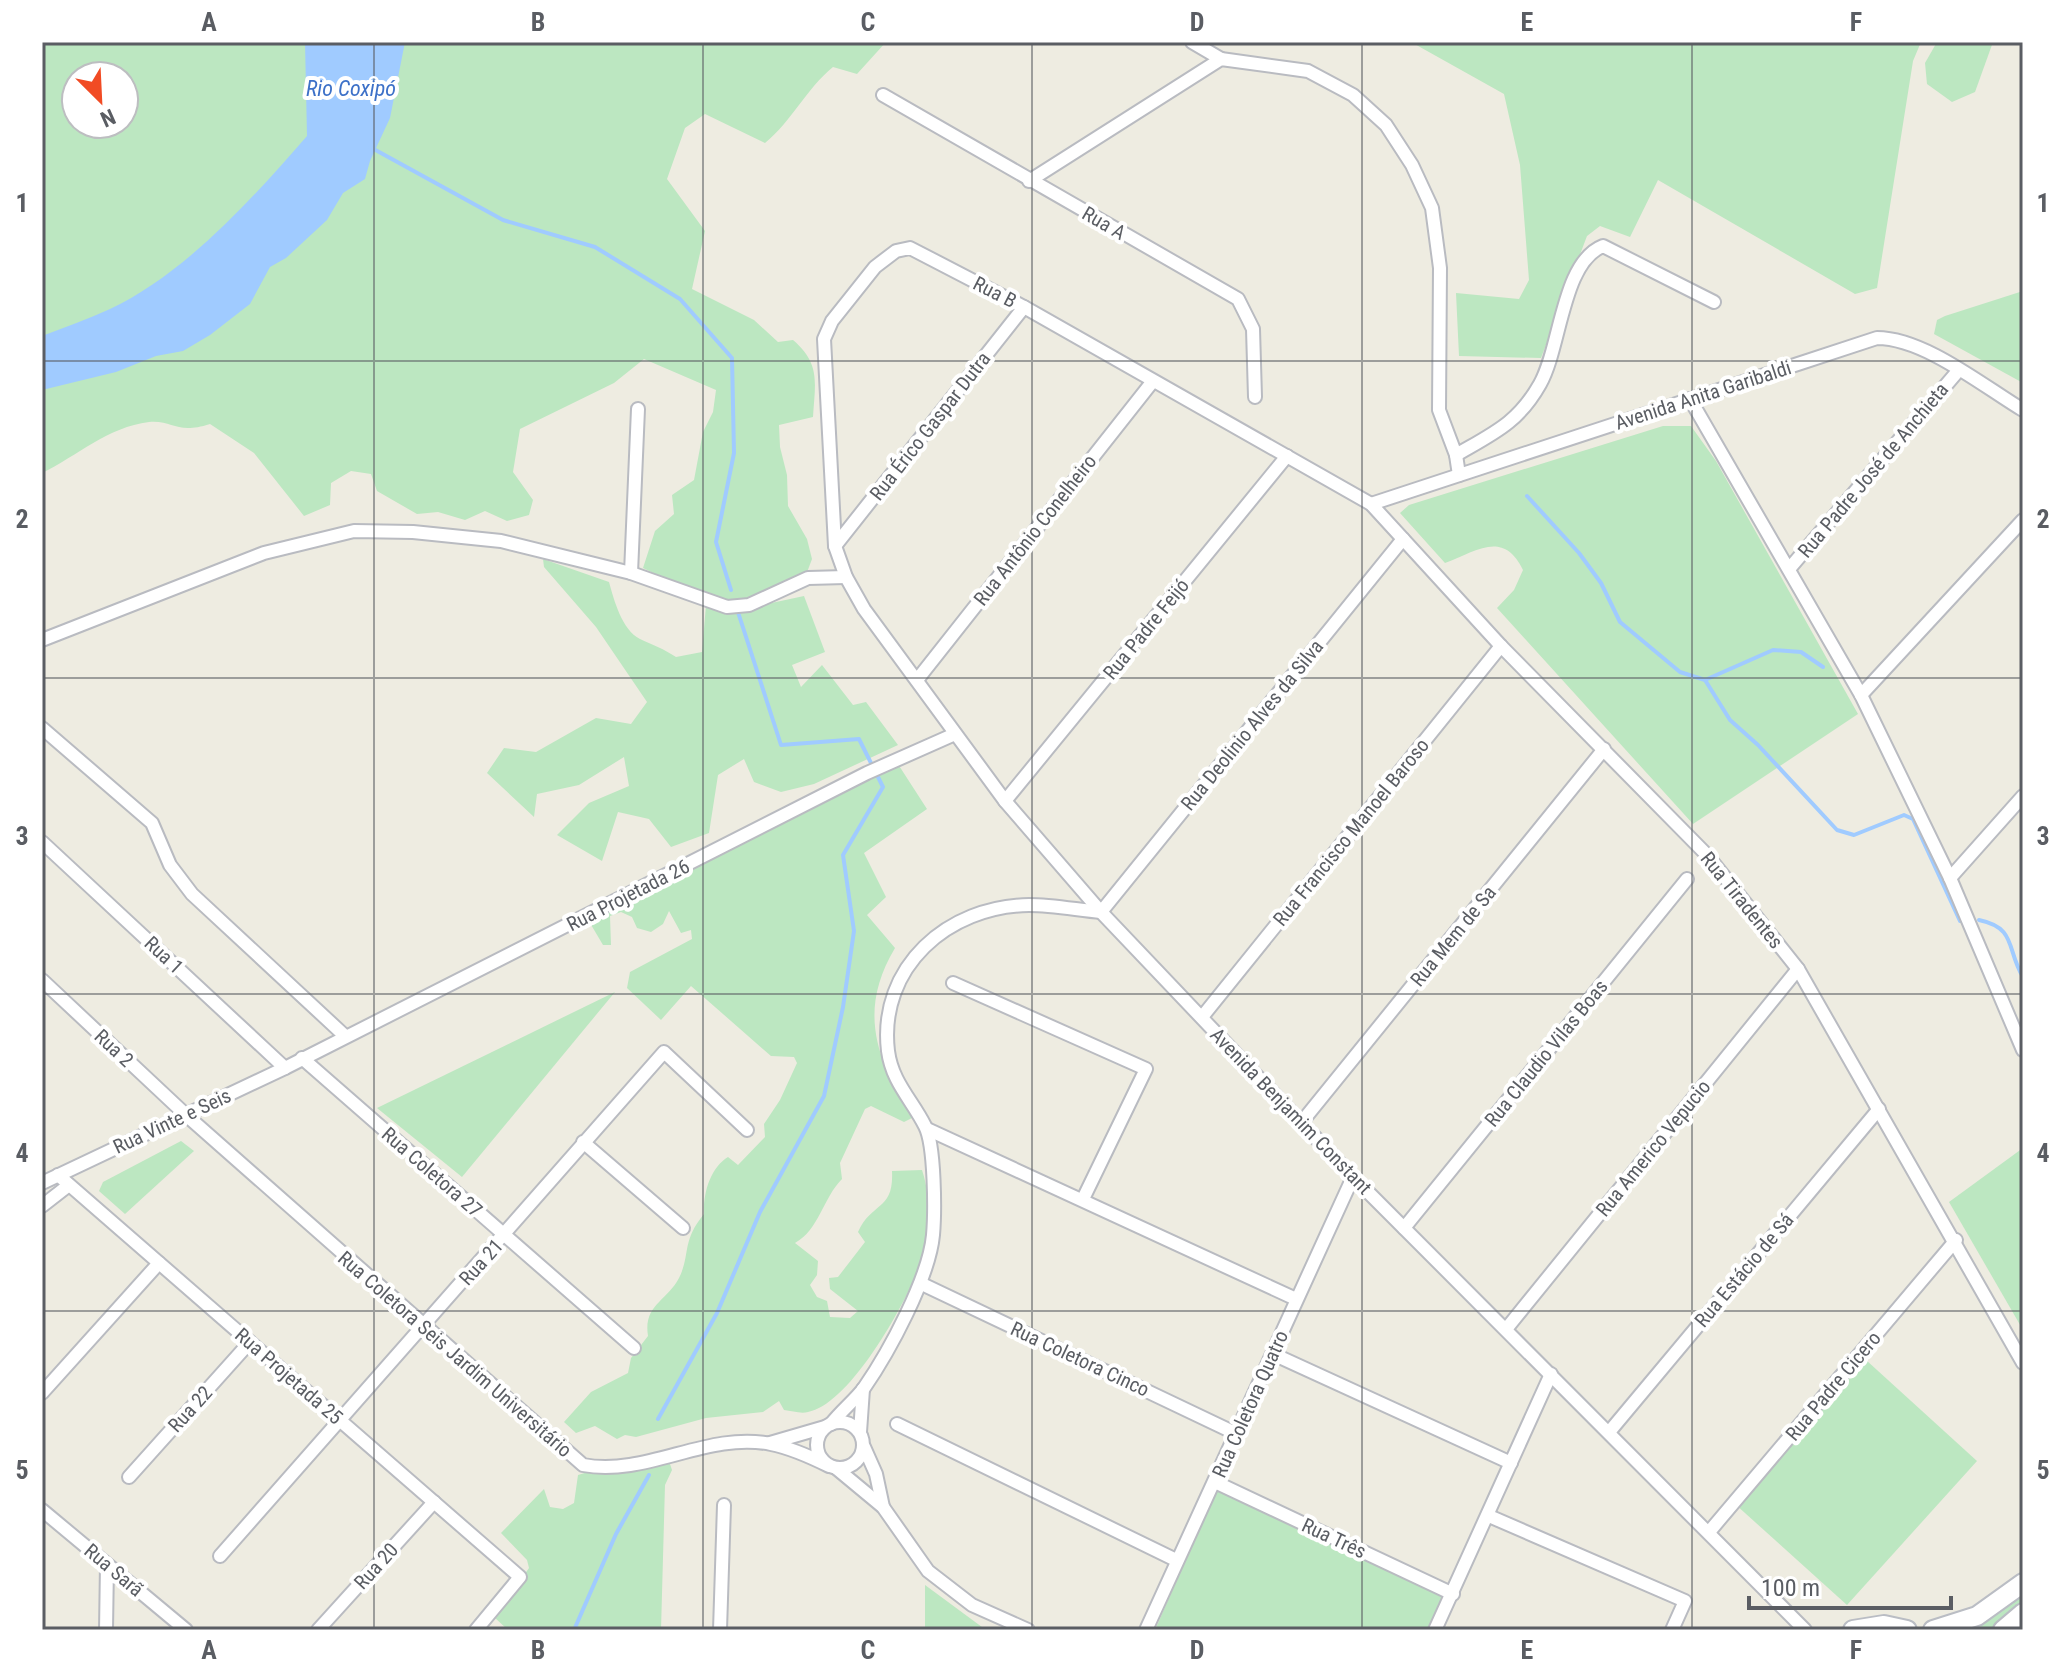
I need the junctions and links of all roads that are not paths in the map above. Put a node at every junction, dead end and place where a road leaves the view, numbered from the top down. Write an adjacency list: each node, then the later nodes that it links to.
1 (1192, 42): 2 (street)
2 (1221, 59): 4 (street); 13 (street)
3 (883, 95): 4 (street, Rua A)
4 (1029, 181): 9 (street, Rua A)
5 (1714, 302): 13 (street)
6 (1024, 307): 8 (street, Rua B); 19 (street, Rua Érico Gaspar Dutra); 19 (street, Rua B)
7 (1958, 371): 10 (street, Avenida Anita Garibaldi); 12 (street, Avenida Anita Garibaldi); 20 (street, Rua Padre José de Anchieta)
8 (1153, 381): 14 (street, Rua B); 25 (street, Rua Antônio Conelheiro)
9 (1255, 397)
10 (1690, 399): 15 (street, Avenida Anita Garibaldi); 20 (street)
11 (638, 409): 21 (street)
12 (2023, 410)
13 (1456, 455): 15 (street)
14 (1287, 456): 16 (street, Rua B); 31 (street, Rua Padre Feijó)
15 (1459, 475): 16 (street, Avenida Anita Garibaldi)
16 (1371, 504): 18 (street, Rua Tiradentes)
17 (2023, 520): 26 (street)
18 (1403, 539): 24 (street, Rua Tiradentes); 35 (street, Rua Deolinio Alves da Silva)
19 (835, 546): 22 (street, Avenida Benjamim Constant)
20 (1789, 569): 26 (street)
21 (631, 573): 22 (street); 23 (street)
22 (846, 577): 25 (street, Avenida Benjamim Constant)
23 (42, 640)
24 (1501, 646): 29 (street, Rua Tiradentes); 39 (street, Rua Francisco Manoel Baroso)
25 (917, 680): 28 (street, Avenida Benjamim Constant)
26 (1861, 695): 33 (street)
27 (42, 728): 40 (street)
28 (955, 734): 31 (street, Avenida Benjamim Constant); 40 (street, Rua Projetada 26)
29 (1604, 749): 36 (street, Rua Tiradentes); 46 (street, Rua Mem de Sa)
30 (2023, 796): 33 (street)
31 (1005, 801): 35 (street, Avenida Benjamim Constant)
32 (42, 842): 43 (street, Rua 1)
33 (1950, 878): 41 (street)
34 (1687, 879): 57 (street, Rua Claudio Vilas Boas)
35 (1101, 912): 39 (street, Avenida Benjamim Constant); 47 (street)
36 (1798, 969): 44 (street, Rua Tiradentes); 64 (street, Rua Americo Vepucio)
37 (42, 980): 45 (street, Rua 2)
38 (953, 983): 54 (street)
39 (1202, 1017): 46 (street, Avenida Benjamim Constant)
40 (345, 1036): 42 (street, Rua Projetada 26)
41 (2023, 1050)
42 (302, 1058): 43 (street, Rua Vinte e Seis); 58 (street, Rua Coletora 27)
43 (285, 1068): 45 (street, Rua Vinte e Seis)
44 (1879, 1109): 59 (street, Rua Tiradentes); 75 (street, Rua Estácio de Sá)
45 (186, 1115): 50 (street, Rua Vinte e Seis); 63 (street, Rua Coletora Seis Jardim Universitário)
46 (1301, 1123): 51 (street, Avenida Benjamim Constant)
47 (927, 1129): 54 (street); 61 (street)
48 (747, 1130): 49 (street, Rua 21)
49 (583, 1142): 56 (street); 58 (street, Rua 21)
50 (58, 1175): 52 (street, Rua Vinte e Seis); 53 (street, Rua Projetada 25)
51 (1353, 1177): 57 (street, Avenida Benjamim Constant); 62 (street, Rua Coletora Quatro)
52 (42, 1183)
53 (69, 1185): 55 (street); 60 (street, Rua Projetada 25)
54 (1083, 1199): 62 (street)
55 (42, 1206)
56 (683, 1228)
57 (1404, 1228): 64 (street, Avenida Benjamim Constant)
58 (505, 1236): 63 (street, Rua 21); 66 (street, Rua Coletora 27)
59 (1956, 1240): 68 (street, Rua Tiradentes); 89 (street, Rua Padre Cicero)
60 (159, 1263): 65 (street, Rua Projetada 25); 71 (street)
61 (922, 1284): 70 (street); 77 (street, Rua Coletora Cinco)
62 (1296, 1299): 67 (street, Rua Coletora Quatro)
63 (422, 1326): 72 (street, Rua 21); 78 (street, Rua Coletora Seis Jardim Universitário)
64 (1507, 1328): 69 (street, Avenida Benjamim Constant)
65 (250, 1342): 72 (street, Rua Projetada 25); 82 (street, Rua 22)
66 (634, 1348)
67 (1273, 1354): 77 (street, Rua Coletora Quatro); 80 (street)
68 (2023, 1363)
69 (1551, 1374): 75 (street, Avenida Benjamim Constant); 80 (street)
70 (863, 1389): 74 (street); 76 (street)
71 (42, 1393)
72 (341, 1421): 84 (street, Rua Projetada 25); 90 (street, Rua 21)
73 (897, 1424): 91 (street)
74 (828, 1426): 76 (street); 78 (street); 81 (street)
75 (1610, 1431): 89 (street, Avenida Benjamim Constant)
76 (860, 1432): 79 (street)
77 (1237, 1434): 83 (street, Rua Coletora Quatro)
78 (770, 1443): 81 (street)
79 (864, 1447): 81 (street); 86 (street)
80 (1511, 1463): 88 (street)
81 (832, 1467): 86 (street)
82 (129, 1477)
83 (1215, 1482): 91 (street, Rua Coletora Quatro); 94 (street, Rua Três)
84 (434, 1502): 98 (street, Rua 20); 99 (street, Rua Projetada 25)
85 (724, 1505): 100 (street)
86 (883, 1507): 101 (street)
87 (42, 1510): 92 (street, Rua Sarã)
88 (1489, 1516): 94 (street); 104 (street)
89 (1709, 1532): 105 (street, Avenida Benjamim Constant)
90 (220, 1556)
91 (1176, 1560): 102 (street, Rua Coletora Quatro)
92 (107, 1564): 96 (street); 97 (street, Rua Sarã)
93 (2023, 1583): 108 (main road)
94 (1453, 1594): 103 (street)
95 (2023, 1613): 109 (main road)
96 (106, 1630)
97 (186, 1630)
98 (318, 1630)
99 (476, 1630)
100 (720, 1630)
101 (1028, 1630)
102 (1146, 1630)
103 (1435, 1630)
104 (1672, 1630)
105 (1805, 1630)
106 (1853, 1630): 107 (main road)
107 (1907, 1630)
108 (1933, 1630)
109 (2003, 1630)

